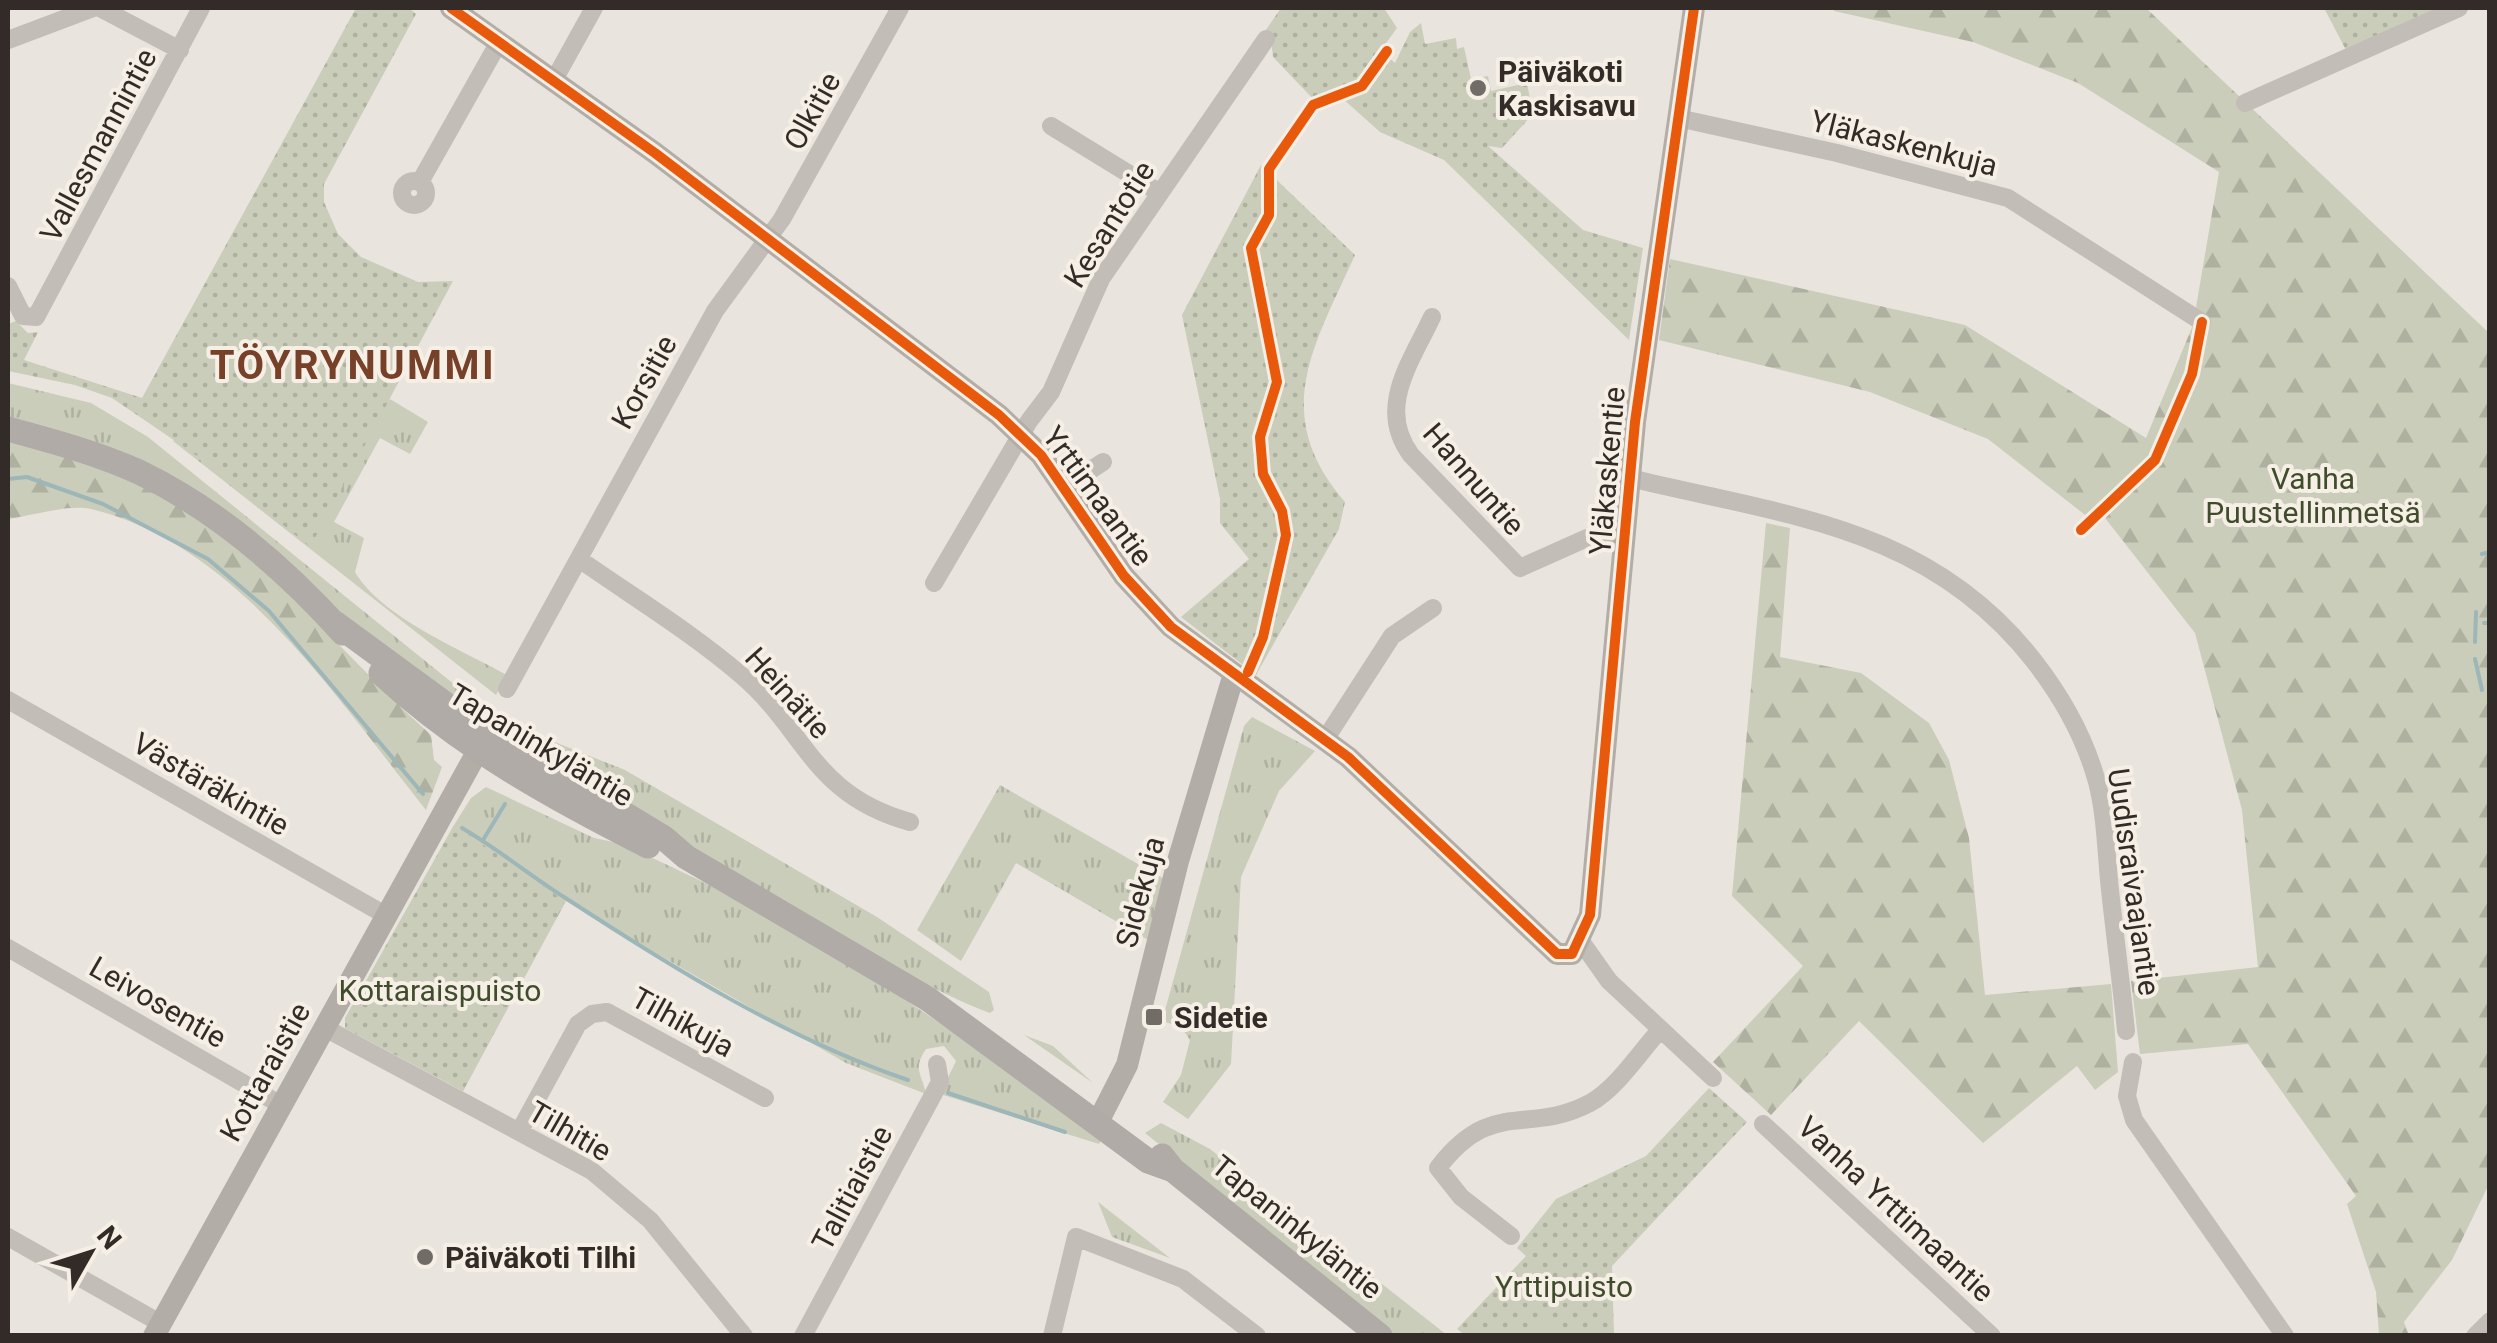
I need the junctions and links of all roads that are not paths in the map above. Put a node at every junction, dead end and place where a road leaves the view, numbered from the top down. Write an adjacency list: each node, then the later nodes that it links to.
1 (96, 8): 8 (street); 11 (street)
2 (201, 8): 11 (street, Vallesmannintie)
3 (451, 8): 9 (street, Yrttimaantie)
4 (594, 8): 12 (street)
5 (900, 8): 18 (street, Olkitie)
6 (1694, 8): 14 (street, Yläkaskentie)
7 (2460, 8): 13 (street)
8 (8, 40)
9 (498, 42): 12 (street, Yrttimaantie); 16 (street)
10 (1262, 45): 17 (street, Kesantotie)
11 (180, 50): 19 (street, Vallesmannintie)
12 (554, 80): 18 (street, Yrttimaantie)
13 (2245, 104)
14 (1678, 118): 21 (street, Yläkaskenkuja); 25 (street, Yläkaskentie)
15 (1051, 126): 17 (street)
16 (420, 182)
17 (1160, 193): 23 (street, Kesantotie)
18 (769, 239): 23 (street, Yrttimaantie); 28 (street, Korsitie)
19 (8, 286)
20 (1432, 317): 27 (street, Hannuntie)
21 (2202, 322)
22 (8, 428): 35 (main road, Tapaninkyläntie)
23 (1022, 435): 26 (street, Yrttimaantie); 29 (street, Kesantotie)
24 (1104, 462): 26 (street)
25 (1630, 478): 27 (street, Yläkaskentie); 42 (street, Uudisraivaajantie)
26 (1065, 488): 31 (street, Yrttimaantie)
27 (1625, 536): 38 (street, Yläkaskentie)
28 (579, 559): 32 (street, Korsitie); 36 (street, Heinätie)
29 (934, 583)
30 (1433, 608): 34 (street)
31 (1234, 674): 34 (street, Yrttimaantie); 48 (street, Sidekuja)
32 (506, 689)
33 (8, 700): 37 (street, Västäräkintie)
34 (1326, 738): 38 (street, Yrttimaantie)
35 (483, 742): 37 (street, Kottaraistie); 48 (main road, Tapaninkyläntie)
36 (910, 822)
37 (387, 916): 40 (street, Kottaraistie)
38 (1580, 940): 41 (street)
39 (8, 948): 47 (street, Leivosentie)
40 (325, 1028): 47 (street, Kottaraistie); 50 (street, Tilhitie)
41 (1660, 1030): 45 (street); 51 (street)
42 (2126, 1030)
43 (2133, 1062): 61 (street)
44 (936, 1064): 56 (street, Talitiaistie)
45 (1713, 1078)
46 (765, 1098): 50 (street, Tilhikuja)
47 (281, 1105): 54 (street, Kottaraistie)
48 (1102, 1115): 59 (main road, Tapaninkyläntie)
49 (1763, 1124): 60 (street, Vanha Yrttimaantie)
50 (519, 1132): 55 (street, Tilhitie)
51 (1510, 1236)
52 (8, 1237): 54 (street)
53 (2490, 1322): 62 (street)
54 (157, 1330)
55 (744, 1336)
56 (803, 1336)
57 (1052, 1336): 58 (street)
58 (1257, 1336)
59 (1380, 1336)
60 (1992, 1336)
61 (2285, 1336)
62 (2475, 1336)

